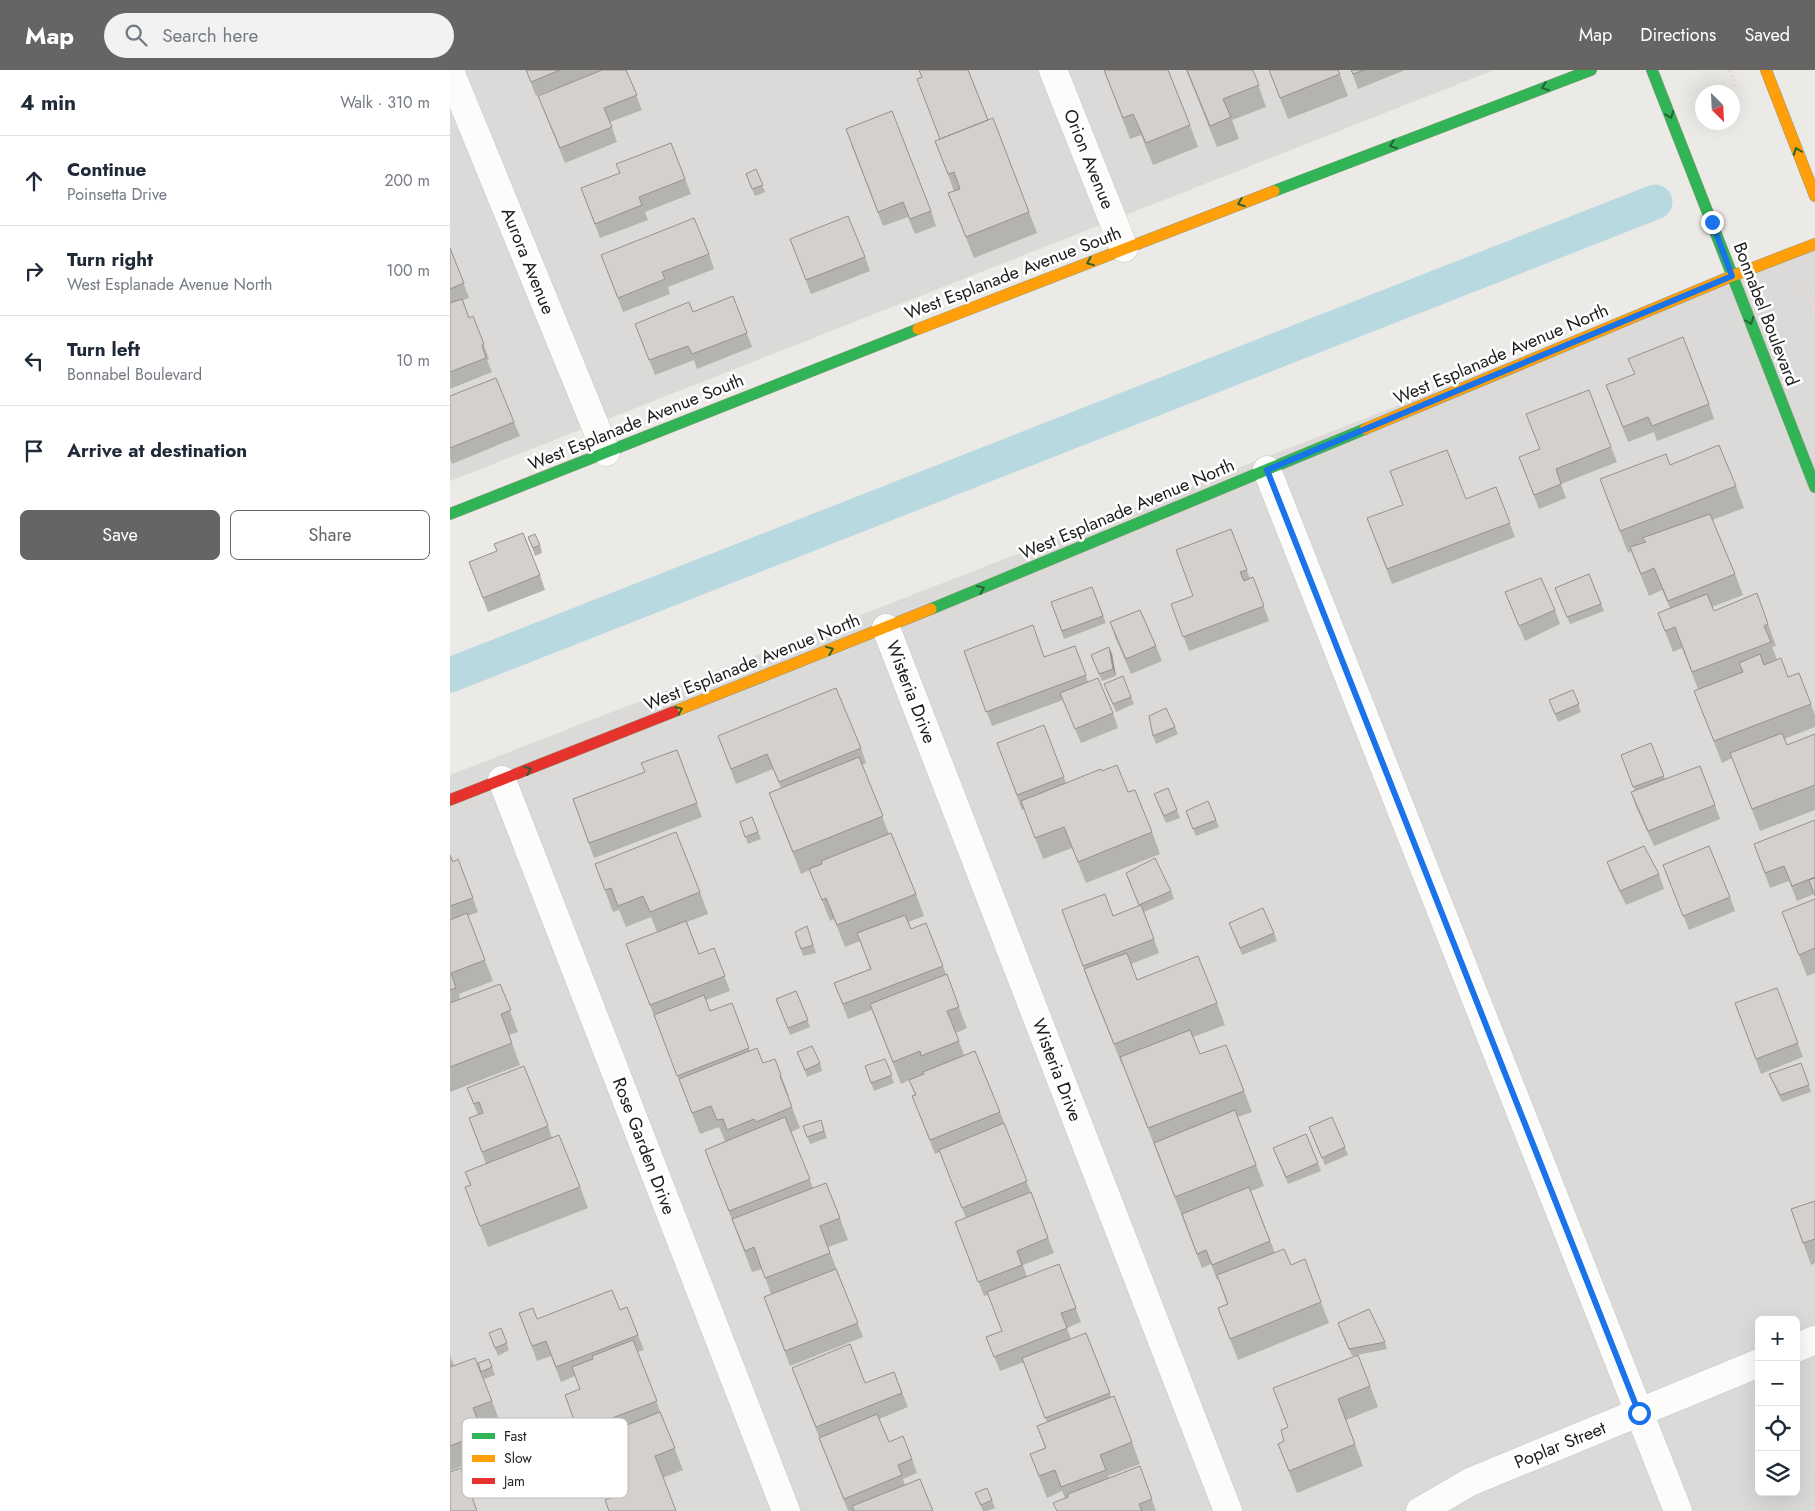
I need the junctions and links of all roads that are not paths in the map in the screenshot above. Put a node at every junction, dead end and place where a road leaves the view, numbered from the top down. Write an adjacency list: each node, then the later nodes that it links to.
1 (1054, 70): 8 (street, Orion Avenue)
2 (1590, 70): 8 (main road, West Esplanade Avenue South, one-way to 8)
3 (1652, 70): 9 (main road, Bonnabel Boulevard, one-way to 9)
4 (1766, 70): 6 (main road, one-way to 4)
5 (450, 71): 10 (street, Aurora Avenue)
6 (1815, 196)
7 (1815, 244): 9 (main road, West Esplanade Avenue North)
8 (1124, 248): 10 (main road, West Esplanade Avenue South, one-way to 10)
9 (1732, 276): 11 (main road, West Esplanade Avenue North); 12 (main road, Bonnabel Boulevard, one-way to 12)
10 (606, 452): 13 (main road, West Esplanade Avenue South)
11 (1267, 470): 14 (main road, West Esplanade Avenue North, one-way to 11); 20 (street)
12 (1815, 487)
13 (450, 514)
14 (886, 628): 15 (main road, West Esplanade Avenue North, one-way to 14); 22 (street, Wisteria Drive)
15 (502, 780): 16 (main road, West Esplanade Avenue North); 21 (street, Rose Garden Drive)
16 (450, 800)
17 (1815, 1340): 18 (street)
18 (1800, 1346)
19 (1755, 1365): 20 (street, Poplar Street)
20 (1639, 1413): 23 (street, Poplar Street); 24 (street)
21 (786, 1511)
22 (1228, 1511)
23 (1420, 1511)
24 (1678, 1511)

